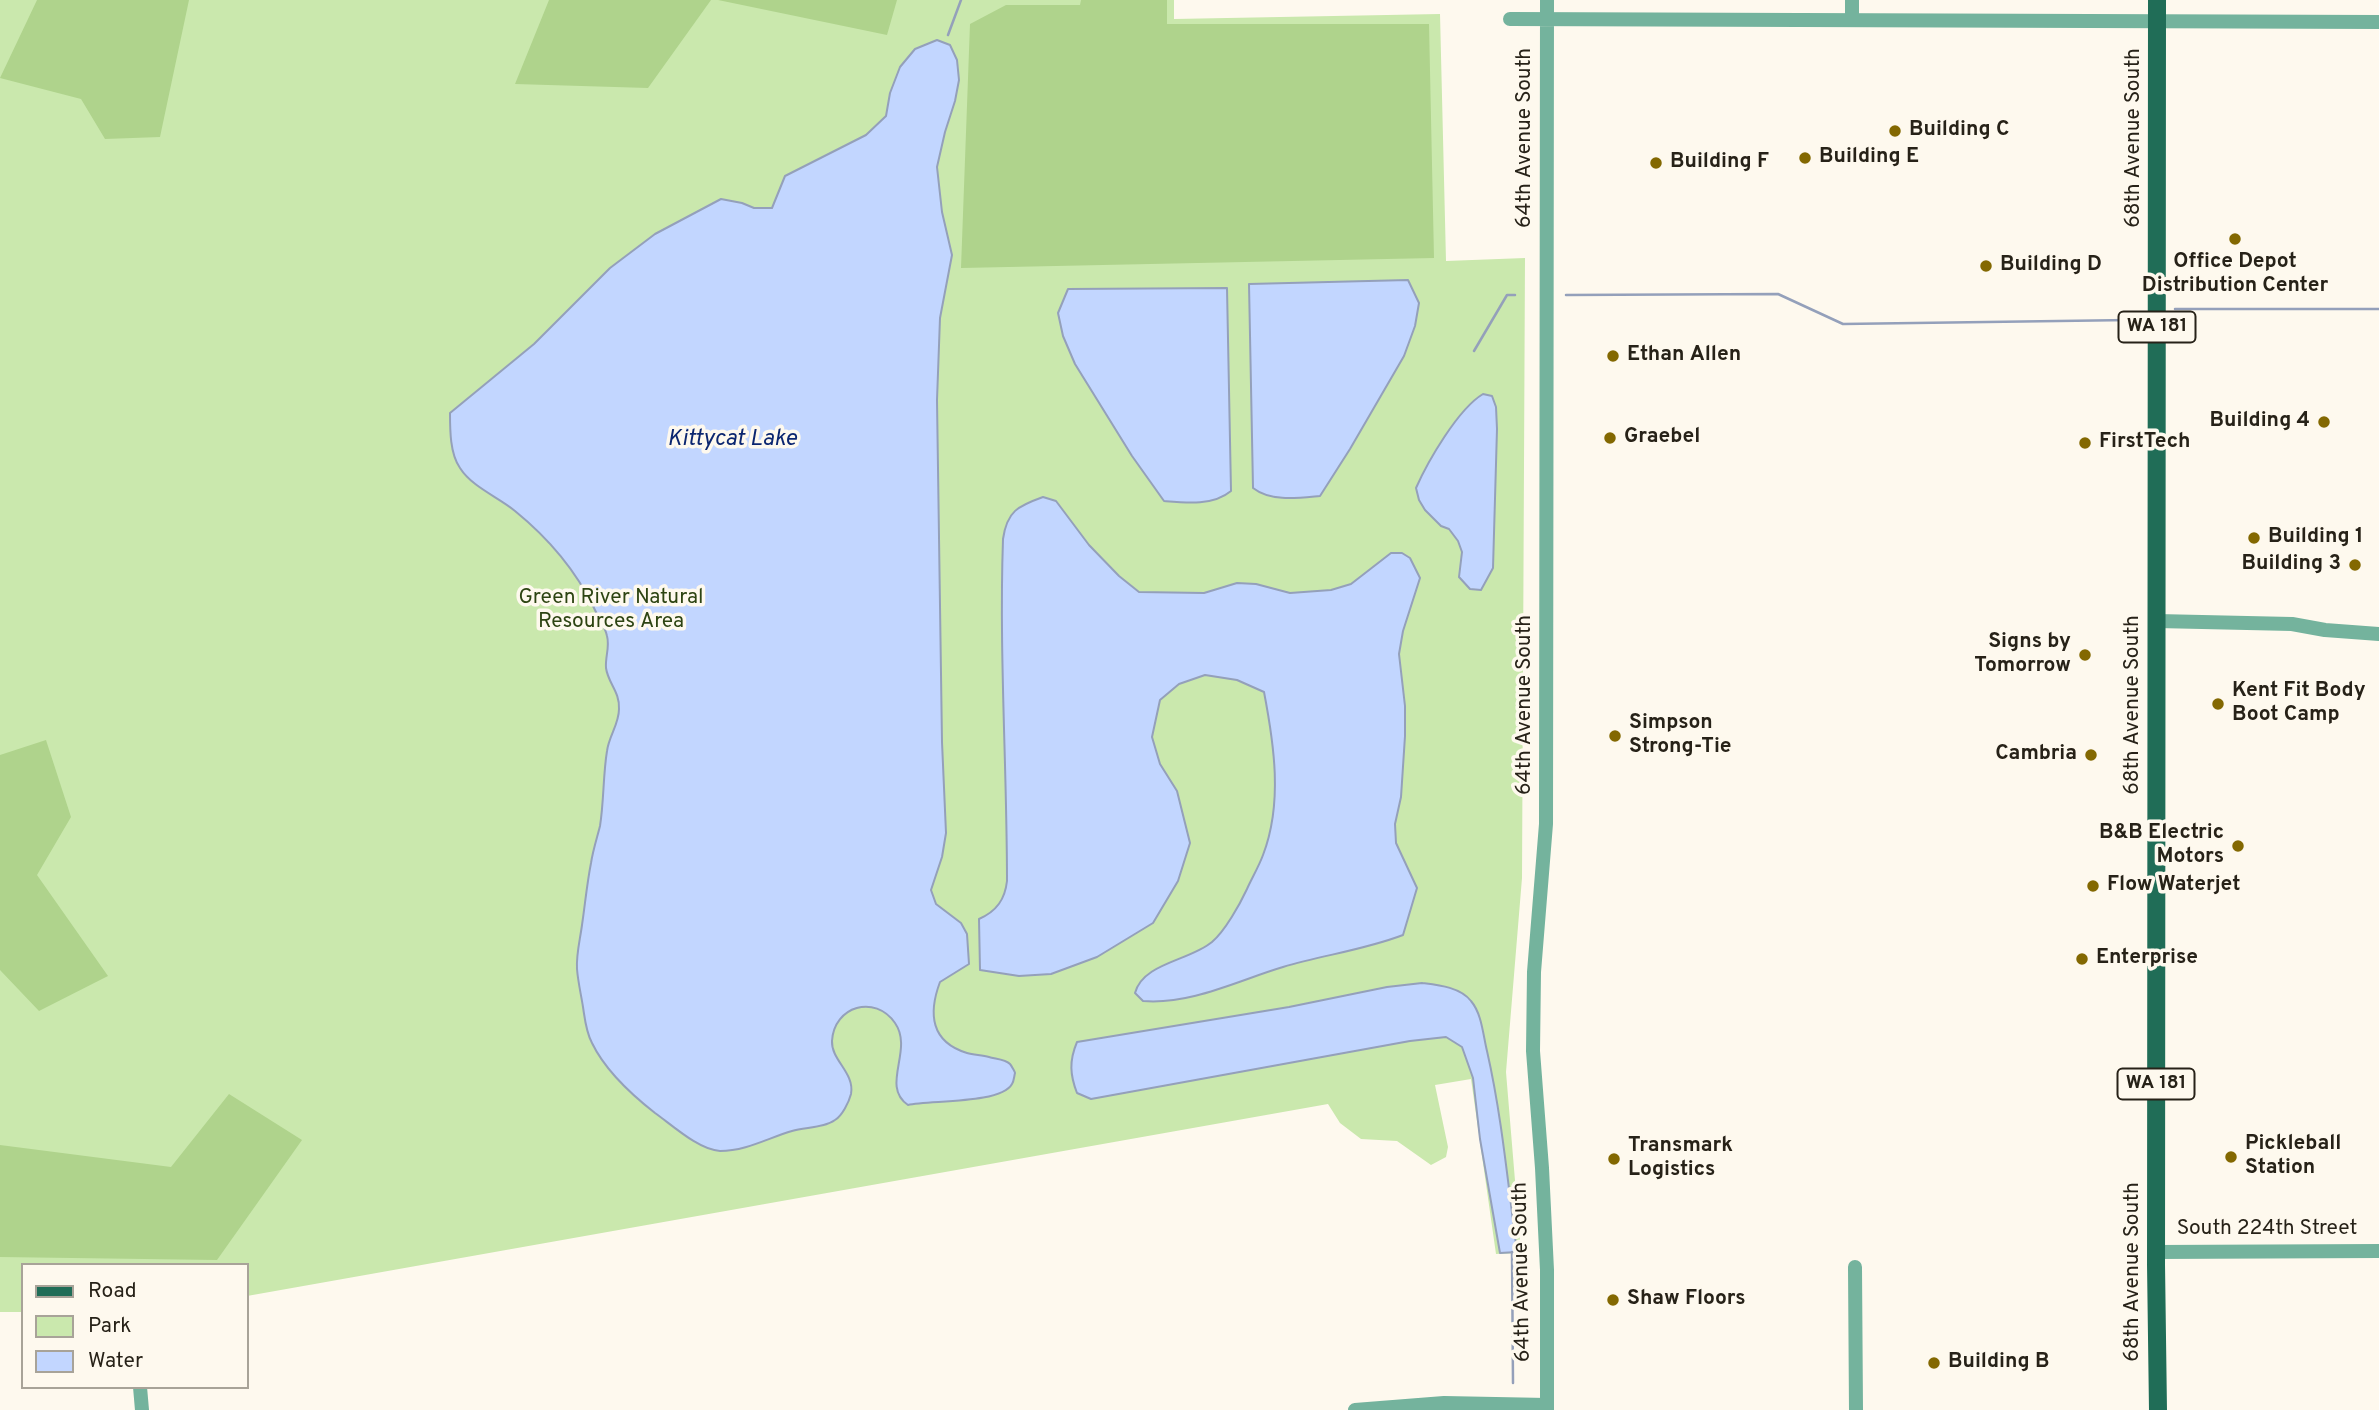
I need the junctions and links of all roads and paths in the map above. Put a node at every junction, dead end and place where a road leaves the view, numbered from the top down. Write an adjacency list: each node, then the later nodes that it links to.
1 (1547, 0): 5 (street, 64th Avenue South)
2 (1852, 0): 6 (street)
3 (2157, 0): 7 (main road, 68th Avenue South / WA 181)
4 (1510, 19): 5 (street)
5 (1548, 19): 6 (street); 15 (street, 64th Avenue South)
6 (1852, 19): 7 (street)
7 (2158, 21): 8 (street); 9 (main road, 68th Avenue South / WA 181)
8 (2379, 22)
9 (2157, 621): 10 (street); 12 (main road, 68th Avenue South / WA 181)
10 (2379, 634)
11 (2379, 1251): 12 (street, South 224th Street)
12 (2156, 1252): 19 (main road, 68th Avenue South / WA 181)
13 (1855, 1267): 18 (street)
14 (140, 1389): 16 (street)
15 (1547, 1408): 17 (street)
16 (142, 1410)
17 (1355, 1410)
18 (1856, 1410)
19 (2158, 1410)

